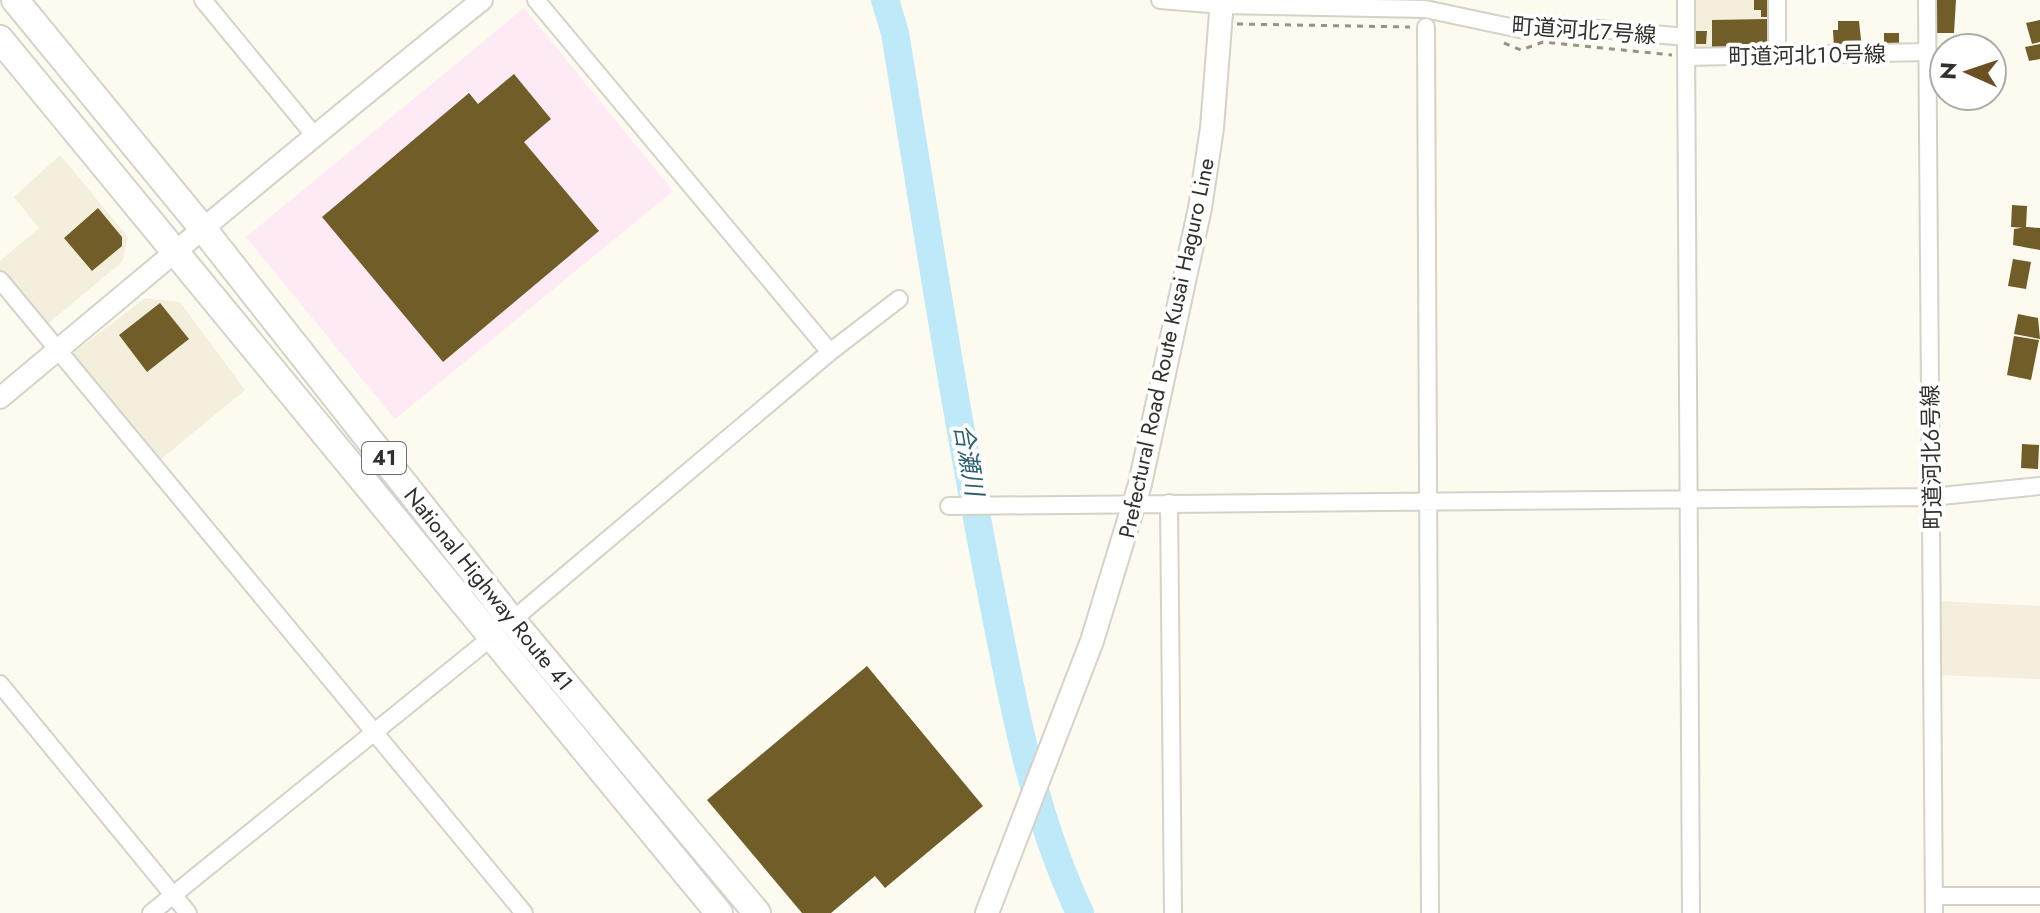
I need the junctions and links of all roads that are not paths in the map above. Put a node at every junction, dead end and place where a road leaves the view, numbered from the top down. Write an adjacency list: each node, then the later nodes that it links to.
1 (15, 0): 17 (highway, National Highway Route 41 / 41)
2 (203, 0): 16 (street)
3 (482, 0): 16 (street)
4 (536, 0): 22 (street)
5 (1160, 0): 9 (street, 町道河北７号線)
6 (1686, 0): 11 (street, 町道河北７号線)
7 (1777, 0): 14 (street)
8 (1927, 0): 13 (street, 町道河北６号線)
9 (1222, 10): 11 (street, 町道河北７号線); 28 (main road, Prefectural Road Route Kusai Haguro Line)
10 (1426, 27): 27 (street)
11 (1686, 37): 15 (street)
12 (0, 39): 18 (highway, National Highway Route 41 / 41)
13 (1927, 52): 14 (street, 町道河北１０号線); 25 (street, 町道河北６号線)
14 (1777, 55): 15 (street, 町道河北１０号線)
15 (1686, 57): 26 (street)
16 (314, 135): 17 (street)
17 (204, 230): 18 (street); 42 (highway, National Highway Route 41 / 41)
18 (175, 255): 21 (street); 41 (highway, National Highway Route 41 / 41)
19 (0, 280): 21 (street)
20 (899, 299): 22 (street)
21 (58, 349): 23 (street); 34 (street)
22 (830, 352): 31 (street)
23 (0, 398)
24 (2040, 486): 25 (street)
25 (1931, 497): 26 (street); 37 (street, 町道河北６号線)
26 (1688, 499): 27 (street); 46 (street)
27 (1429, 501): 29 (street); 45 (street)
28 (1135, 503): 29 (street); 30 (street); 43 (main road, Prefectural Road Route Kusai Haguro Line)
29 (1169, 503): 44 (street)
30 (949, 506)
31 (522, 612)
32 (482, 645): 34 (street)
33 (0, 684): 35 (street)
34 (374, 730): 35 (street); 40 (street)
35 (173, 895): 38 (street); 39 (street)
36 (2040, 896): 37 (street)
37 (1934, 904)
38 (151, 913)
39 (188, 913)
40 (524, 913)
41 (719, 913)
42 (757, 913)
43 (987, 913)
44 (1173, 913)
45 (1430, 913)
46 (1691, 913)

